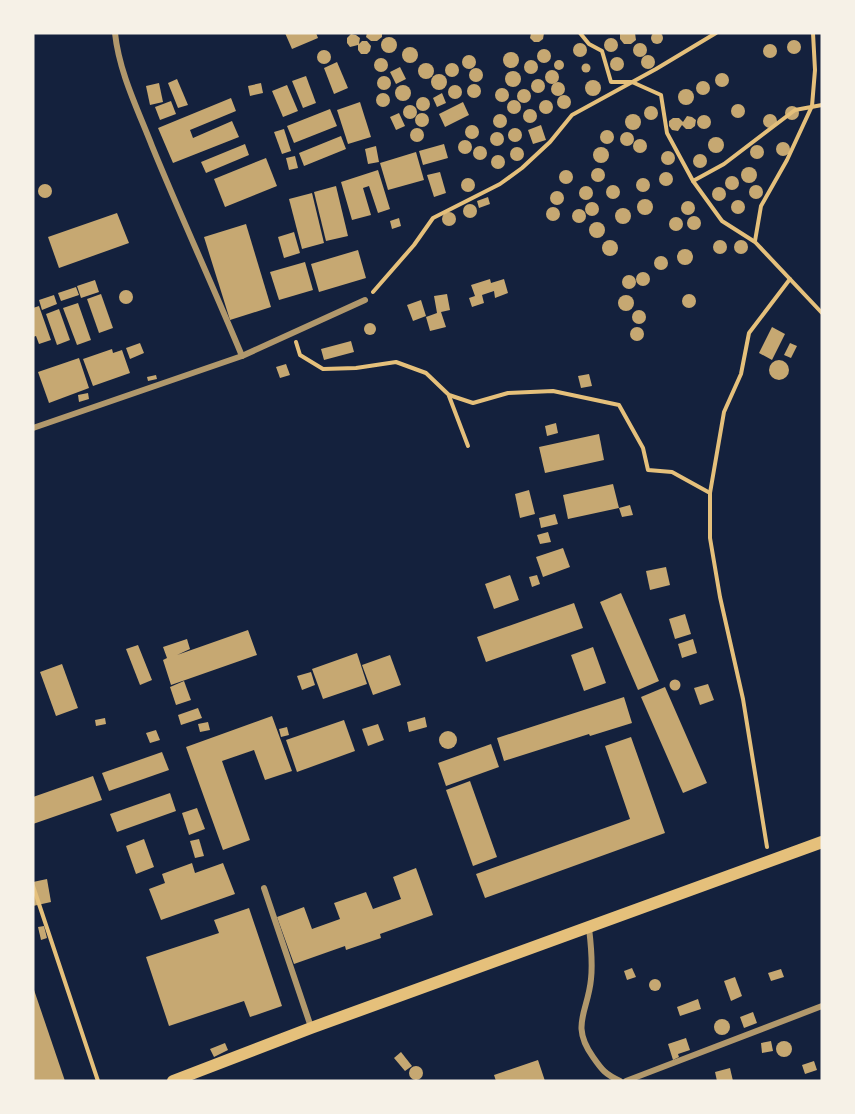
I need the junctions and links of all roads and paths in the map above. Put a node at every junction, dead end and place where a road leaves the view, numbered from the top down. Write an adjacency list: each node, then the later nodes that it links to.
1 (115, 33): 14 (street)
2 (580, 33): 5 (path)
3 (716, 33): 5 (path)
4 (813, 33): 7 (path)
5 (632, 82): 8 (path); 11 (path)
6 (822, 105): 7 (path)
7 (812, 106): 8 (path); 9 (path)
8 (693, 181): 9 (path)
9 (755, 242): 10 (path)
10 (790, 279): 12 (path); 18 (path)
11 (365, 300): 13 (street)
12 (822, 313)
13 (294, 334): 14 (street); 15 (path)
14 (242, 356): 16 (street)
15 (449, 395): 17 (path); 18 (path)
16 (33, 428)
17 (468, 446)
18 (710, 493): 20 (path)
19 (822, 842): 20 (main road)
20 (769, 861): 23 (main road)
21 (33, 886): 26 (path)
22 (264, 888): 25 (street)
23 (589, 928): 25 (main road); 28 (street)
24 (822, 1006): 29 (street)
25 (311, 1028): 27 (main road)
26 (98, 1081)
27 (173, 1081)
28 (620, 1081)
29 (626, 1081)

